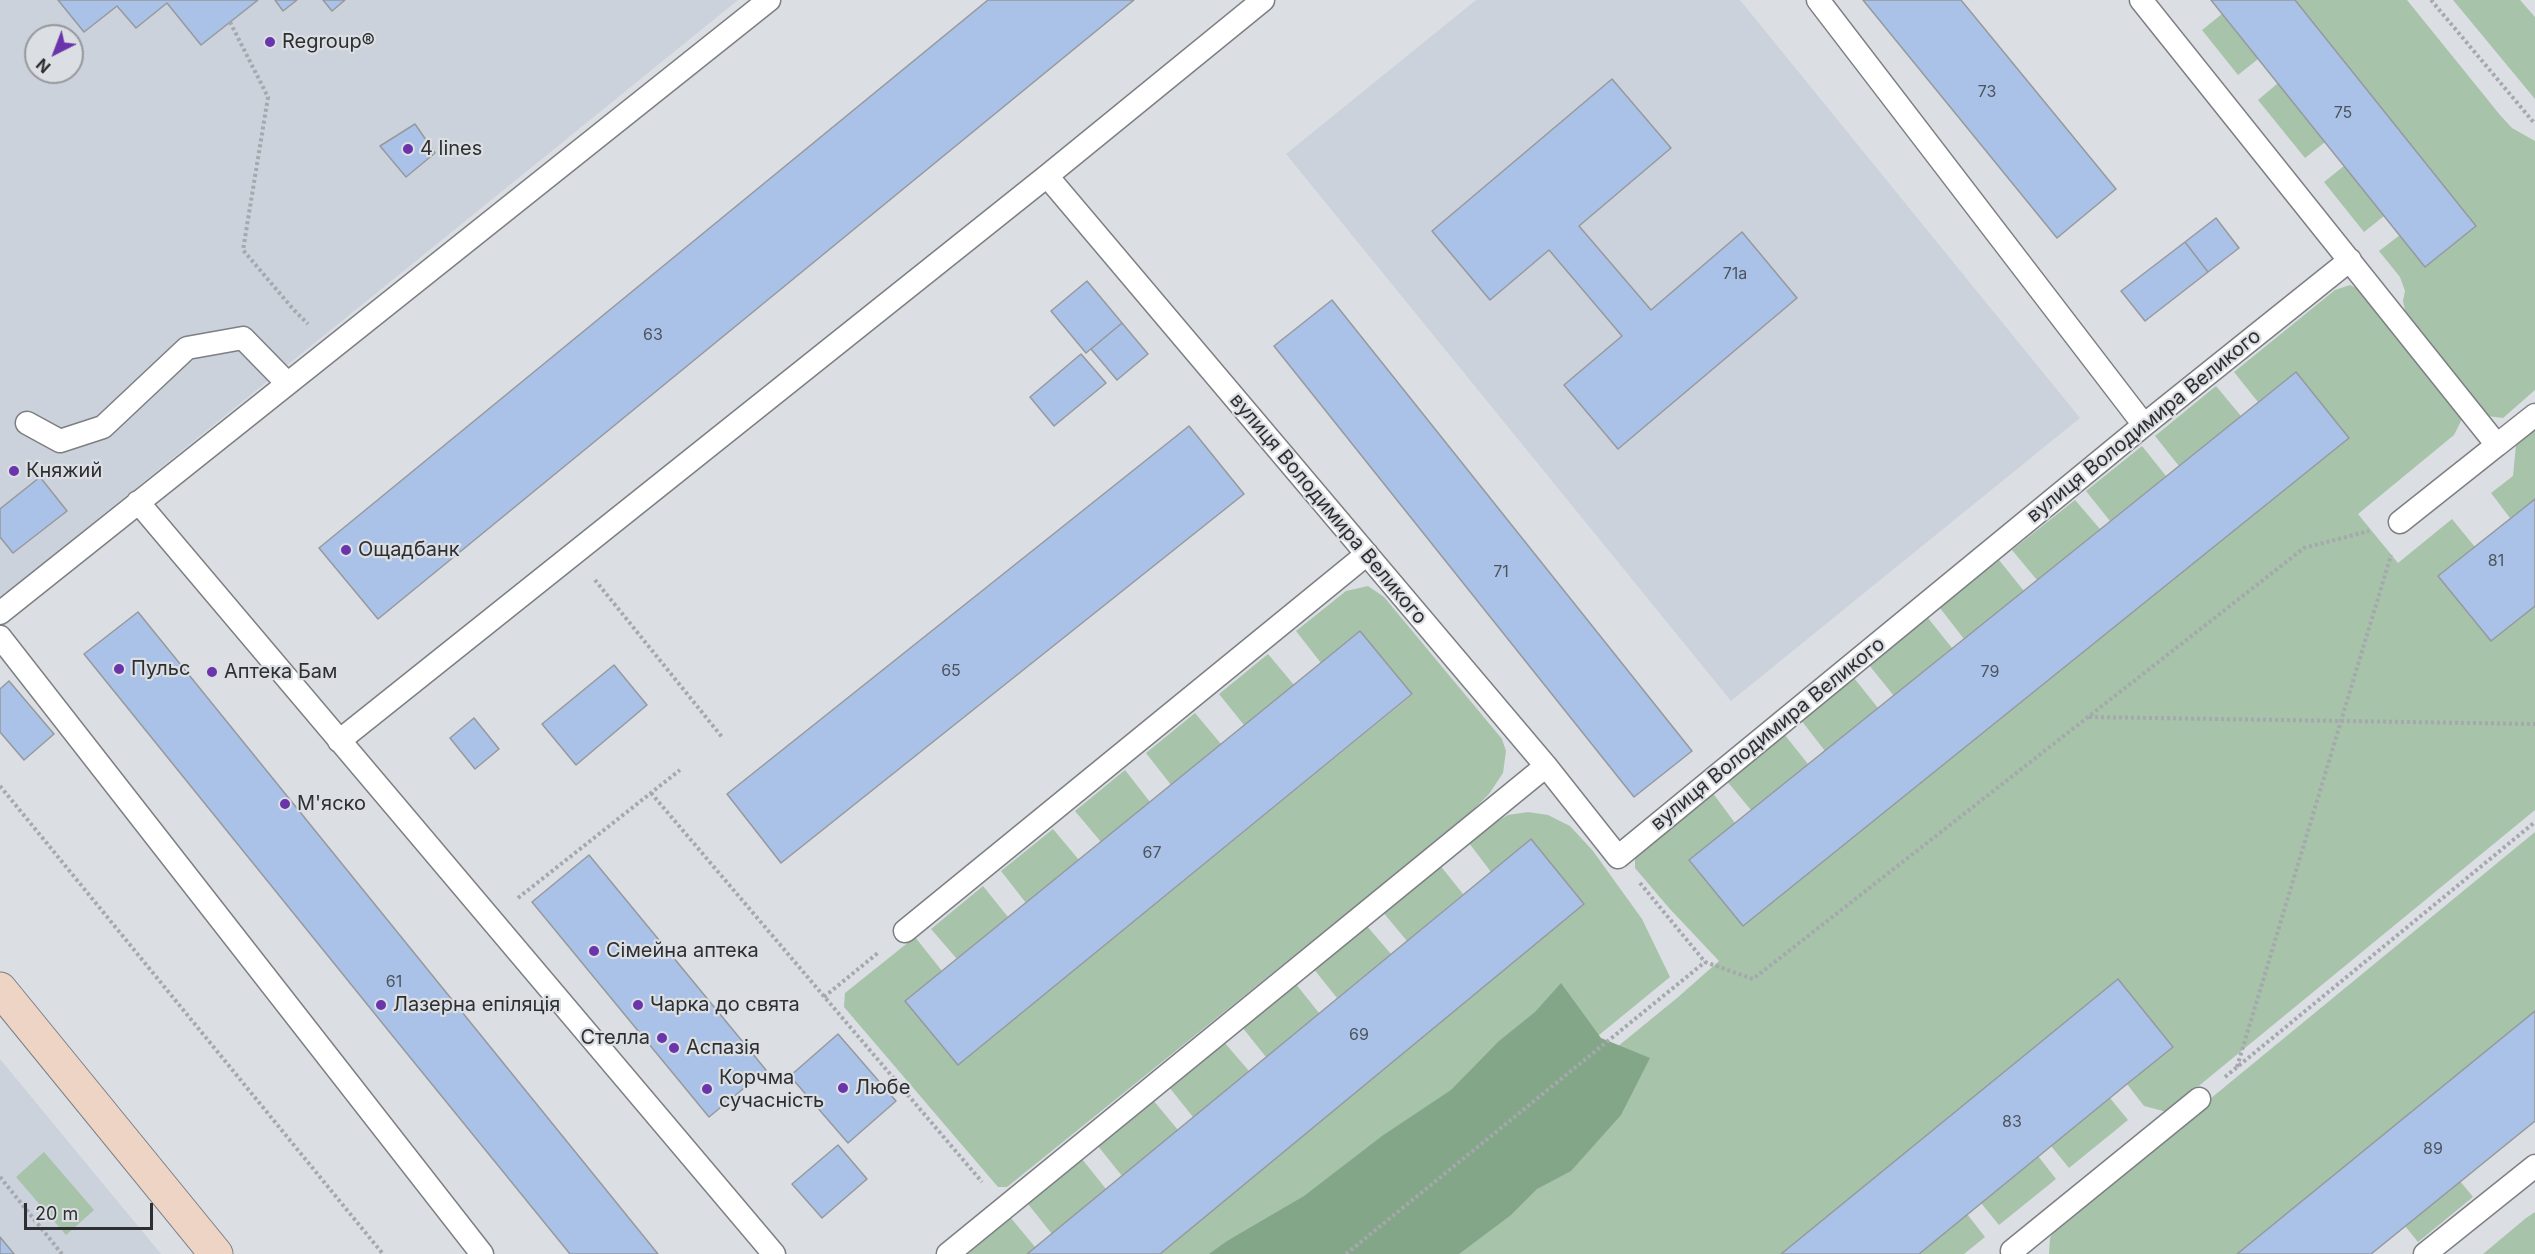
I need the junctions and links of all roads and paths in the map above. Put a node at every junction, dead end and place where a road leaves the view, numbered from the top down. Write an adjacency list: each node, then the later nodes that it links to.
1 (769, 0): 11 (lane)
2 (1263, 0): 8 (lane)
3 (1818, 0): 14 (lane)
4 (2141, 0): 9 (lane)
5 (2431, 0): 7 (path)
6 (230, 22): 10 (path)
7 (2535, 124)
8 (1047, 176): 18 (lane); 19 (lane, вулиця Володимира Великого)
9 (2350, 260): 14 (lane, вулиця Володимира Великого); 15 (lane)
10 (293, 309)
11 (287, 383): 13 (lane); 16 (lane)
12 (2535, 415): 15 (lane)
13 (27, 423)
14 (2144, 425): 32 (lane, вулиця Володимира Великого)
15 (2497, 445): 17 (lane)
16 (138, 501): 20 (lane); 26 (lane)
17 (2400, 522): 22 (path); 23 (path)
18 (574, 554): 25 (path); 26 (lane)
19 (1367, 554): 27 (lane, вулиця Володимира Великого); 34 (lane)
20 (0, 613)
21 (0, 637): 47 (lane)
22 (2088, 717): 23 (path); 35 (path)
23 (2341, 721): 24 (path); 38 (path)
24 (2535, 724)
25 (722, 736)
26 (339, 741): 33 (lane)
27 (1546, 766): 32 (lane, вулиця Володимира Великого); 42 (lane)
28 (680, 770): 30 (path)
29 (0, 786): 46 (path)
30 (651, 792): 33 (path); 37 (path)
31 (2535, 822): 38 (path)
32 (1618, 857): 35 (path)
33 (491, 920): 48 (lane)
34 (905, 931): 37 (path)
35 (1705, 962): 50 (path)
36 (0, 988): 45 (main road)
37 (824, 997): 42 (path)
38 (2237, 1067): 39 (path)
39 (2199, 1099): 43 (lane)
40 (2535, 1166): 51 (lane)
41 (0, 1177): 44 (path)
42 (1004, 1208): 49 (lane)
43 (2011, 1253)
44 (62, 1254)
45 (216, 1254)
46 (383, 1254)
47 (482, 1254)
48 (774, 1254)
49 (948, 1254)
50 (1346, 1254)
51 (2425, 1254)

